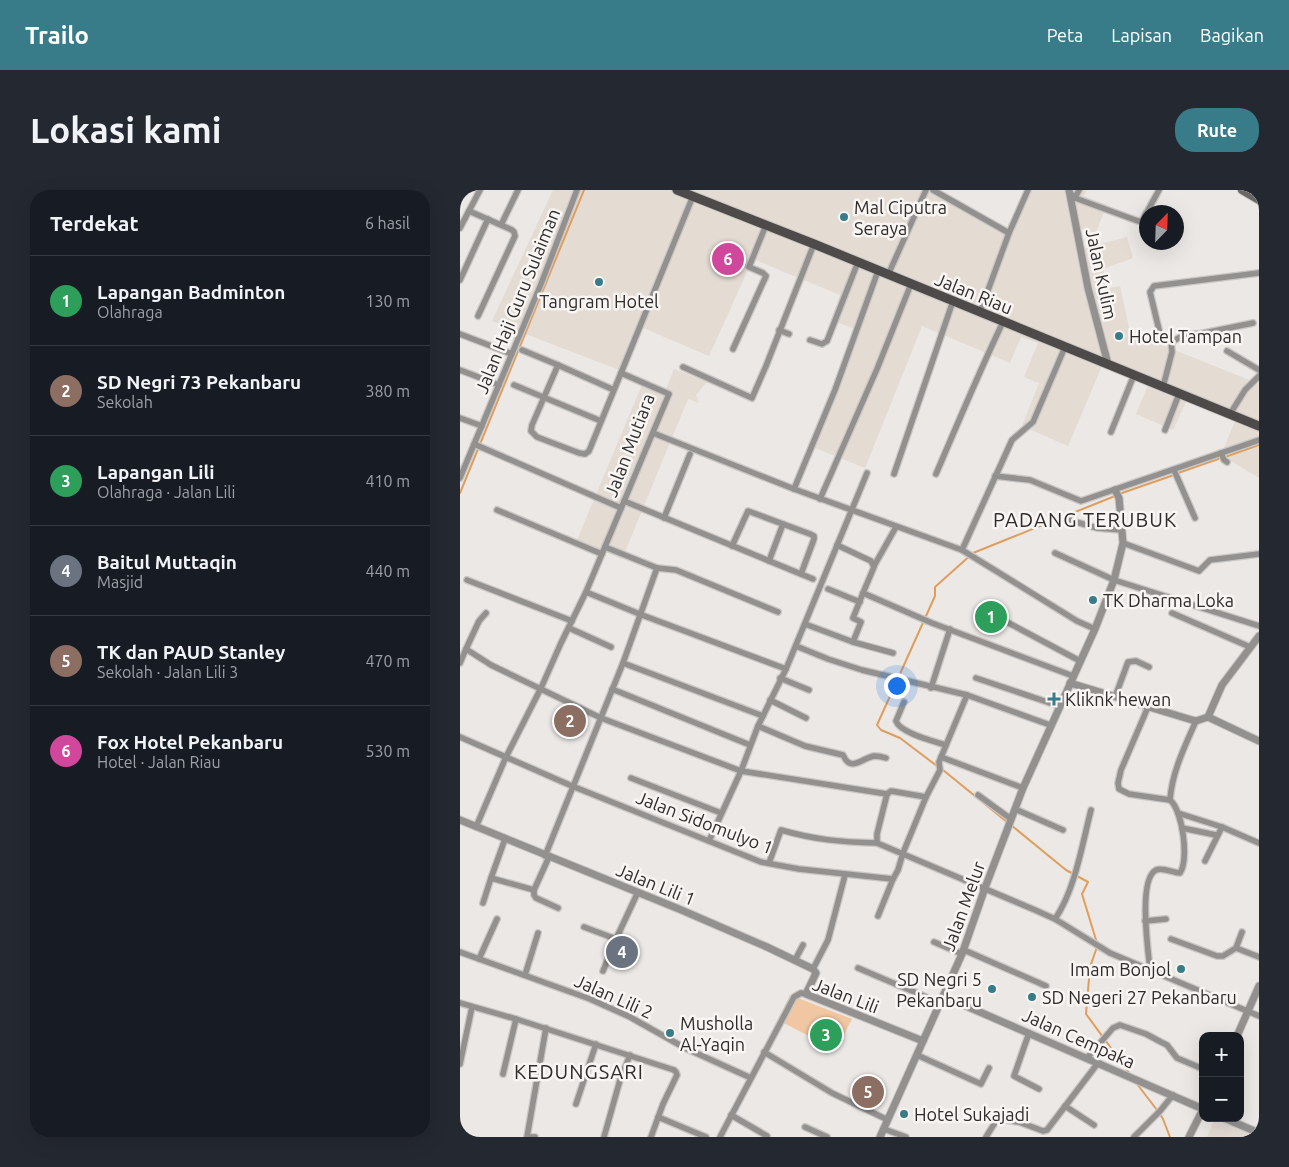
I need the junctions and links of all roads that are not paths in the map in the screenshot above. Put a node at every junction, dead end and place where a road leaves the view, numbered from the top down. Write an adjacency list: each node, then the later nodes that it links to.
1 (480, 190): 15 (street)
2 (518, 190): 19 (street)
3 (577, 190): 43 (street, Jalan Haji Guru Sulaiman)
4 (677, 190): 12 (main road, Jalan Riau)
5 (926, 190): 26 (street)
6 (933, 190): 21 (street)
7 (1028, 190): 21 (street)
8 (1079, 190): 11 (street)
9 (1159, 190): 14 (street)
10 (1242, 190): 13 (main road)
11 (1071, 193): 17 (street); 44 (street, Jalan Kulim)
12 (693, 196): 18 (main road, Jalan Riau); 49 (street, Jalan Mutiara)
13 (1259, 200)
14 (1151, 205)
15 (468, 211): 16 (street); 20 (street)
16 (488, 219): 19 (street); 27 (street)
17 (1139, 221)
18 (766, 224): 22 (main road, Jalan Riau); 40 (street)
19 (502, 225): 31 (street)
20 (460, 228)
21 (1009, 233): 30 (street)
22 (814, 244): 23 (main road, Jalan Riau); 34 (street)
23 (858, 262): 24 (main road, Jalan Riau); 37 (street)
24 (878, 271): 26 (main road, Jalan Riau); 75 (street)
25 (1259, 273): 38 (street)
26 (888, 275): 28 (main road, Jalan Riau)
27 (460, 280)
28 (911, 284): 29 (main road, Jalan Riau); 77 (street)
29 (953, 301): 30 (main road, Jalan Riau); 71 (street)
30 (980, 312): 32 (main road, Jalan Riau)
31 (478, 316)
32 (1003, 322): 39 (main road, Jalan Riau); 72 (street)
33 (1253, 322): 38 (street)
34 (779, 330): 36 (street); 46 (street)
35 (460, 334): 43 (street)
36 (789, 334)
37 (810, 340)
38 (1171, 341): 54 (street)
39 (1066, 347): 44 (main road, Jalan Riau); 73 (street)
40 (733, 349)
41 (522, 350): 45 (street)
42 (1227, 351): 48 (street)
43 (512, 354): 52 (street, Jalan Haji Guru Sulaiman)
44 (1108, 364): 50 (main road, Jalan Riau)
45 (558, 365): 55 (street); 57 (street)
46 (683, 367)
47 (460, 370): 52 (street)
48 (1259, 370)
49 (621, 372): 55 (street); 65 (street, Jalan Mutiara)
50 (1134, 375): 54 (main road, Jalan Riau); 64 (street)
51 (1259, 376): 58 (street)
52 (499, 385): 61 (street, Jalan Haji Guru Sulaiman)
53 (514, 385): 57 (street)
54 (1163, 387): 56 (main road, Jalan Riau)
55 (614, 390): 60 (street)
56 (1179, 394): 58 (main road, Jalan Riau); 63 (street)
57 (544, 399): 60 (street); 60 (street)
58 (1230, 414): 62 (main road, Jalan Riau)
59 (460, 418): 61 (street)
60 (601, 422)
61 (482, 426): 67 (street, Jalan Haji Guru Sulaiman)
62 (1259, 426)
63 (1165, 430)
64 (1111, 432)
65 (653, 433): 75 (street); 78 (street, Jalan Mutiara)
66 (1259, 440): 69 (street)
67 (474, 444): 74 (street, Jalan Haji Guru Sulaiman); 79 (street)
68 (690, 454): 82 (street)
69 (1175, 472): 76 (street); 83 (street)
70 (867, 473): 81 (street)
71 (894, 474)
72 (936, 474)
73 (995, 476): 76 (street); 92 (street)
74 (460, 478)
75 (794, 489): 77 (street)
76 (1117, 494): 87 (street, Jalan Melur)
77 (820, 499): 81 (street)
78 (624, 501): 79 (street, Jalan Mutiara); 82 (street)
79 (621, 508): 91 (street, Jalan Mutiara)
80 (497, 510): 94 (street)
81 (851, 511): 86 (street); 89 (street)
82 (664, 518): 90 (street)
83 (1195, 518)
84 (1069, 520): 87 (street)
85 (783, 524): 90 (street); 96 (street); 99 (street)
86 (896, 527): 92 (street); 97 (street)
87 (1122, 530): 88 (street, Jalan Melur)
88 (1123, 543): 95 (street); 102 (street, Jalan Melur)
89 (837, 545): 97 (street); 113 (street)
90 (732, 546): 96 (street)
91 (605, 547): 94 (street, Jalan Mutiara); 98 (street)
92 (965, 551): 117 (street)
93 (1055, 553): 102 (street)
94 (602, 554): 104 (street, Jalan Mutiara)
95 (1259, 554)
96 (769, 561): 99 (street)
97 (874, 566): 105 (street)
98 (657, 568): 107 (street); 110 (street)
99 (801, 574): 100 (street)
100 (813, 579)
101 (467, 580): 112 (street)
102 (1114, 580): 114 (street); 117 (street, Jalan Melur)
103 (828, 589): 106 (street)
104 (586, 592): 110 (street); 112 (street, Jalan Mutiara)
105 (863, 593): 106 (street); 116 (street)
106 (860, 602): 119 (street)
107 (778, 612)
108 (486, 613): 123 (street)
109 (1172, 614): 122 (street)
110 (642, 615): 127 (street); 129 (street)
111 (1003, 620): 125 (street)
112 (572, 621): 115 (street, Jalan Mutiara)
113 (805, 624): 119 (street); 120 (street)
114 (1259, 626)
115 (569, 628): 121 (street); 133 (street, Jalan Mutiara)
116 (950, 629): 132 (street); 134 (street)
117 (1095, 629): 125 (street, Jalan Melur)
118 (1259, 636): 122 (street)
119 (853, 642): 124 (street)
120 (796, 646): 129 (street); 134 (street)
121 (611, 647)
122 (1250, 647): 144 (street)
123 (466, 649): 126 (street); 133 (street)
124 (893, 653)
125 (1080, 661): 132 (street, Jalan Melur)
126 (460, 663)
127 (623, 663): 135 (street); 143 (street)
128 (1150, 667): 138 (street)
129 (786, 669): 130 (street)
130 (780, 678): 136 (street); 139 (street)
131 (976, 678): 141 (street)
132 (1071, 680): 138 (street); 141 (street, Jalan Melur)
133 (541, 688): 145 (street); 154 (street, Jalan Mutiara)
134 (931, 688): 137 (street)
135 (612, 689): 145 (street); 152 (street)
136 (809, 690)
137 (966, 695): 148 (street); 153 (street)
138 (1115, 697): 142 (street)
139 (770, 700): 143 (street); 146 (street)
140 (904, 702): 153 (street)
141 (1059, 706): 148 (street, Jalan Melur)
142 (1148, 707): 147 (street); 164 (street)
143 (763, 716): 149 (street)
144 (1208, 717): 147 (street); 151 (street)
145 (601, 718): 157 (street); 159 (street)
146 (806, 718)
147 (1196, 721): 164 (street)
148 (1050, 725): 160 (street, Jalan Melur)
149 (758, 726): 152 (street); 155 (street)
150 (460, 737): 154 (street, Jalan Sidomulyo 1)
151 (1259, 741)
152 (750, 745): 157 (street)
153 (946, 745): 156 (street)
154 (506, 757): 159 (street, Jalan Sidomulyo 1); 171 (street, Jalan Mutiara)
155 (886, 758)
156 (940, 760): 160 (street); 163 (street)
157 (741, 771): 161 (street); 167 (street)
158 (631, 778): 167 (street)
159 (572, 786): 177 (street, Jalan Sidomulyo 1); 181 (street)
160 (1023, 788): 165 (street, Jalan Melur)
161 (887, 794): 163 (street); 178 (street)
162 (978, 795): 170 (street)
163 (926, 797): 180 (street)
164 (1172, 802): 168 (street)
165 (1015, 809): 170 (street, Jalan Melur); 174 (street)
166 (1091, 810): 194 (street)
167 (721, 813): 177 (street)
168 (1178, 813): 172 (street); 173 (street)
169 (460, 820): 171 (street, Jalan Lili 1)
170 (1009, 823): 187 (street, Jalan Melur)
171 (476, 827): 176 (street, Jalan Lili 1)
172 (1222, 827): 175 (street); 179 (street)
173 (1182, 828): 175 (street); 196 (street)
174 (1063, 830)
175 (1216, 835): 182 (street)
176 (505, 839): 181 (street, Jalan Lili 1); 185 (street)
177 (709, 841): 183 (street, Jalan Sidomulyo 1)
178 (877, 843): 180 (street); 183 (street)
179 (1259, 843)
180 (903, 853): 186 (street); 187 (street)
181 (547, 856): 188 (street); 189 (street, Jalan Lili 1)
182 (1205, 860)
183 (769, 863): 184 (street, Jalan Sidomulyo 1)
184 (845, 874): 186 (street, Jalan Sidomulyo 1); 211 (street)
185 (491, 878): 188 (street); 190 (street)
186 (893, 879): 192 (street)
187 (985, 888): 194 (street); 206 (street, Jalan Melur)
188 (534, 890): 191 (street)
189 (638, 892): 200 (street); 209 (street, Jalan Lili 1)
190 (483, 904)
191 (558, 908)
192 (878, 916)
193 (497, 919): 208 (street)
194 (1055, 919): 212 (street)
195 (1166, 919): 196 (street)
196 (1145, 922): 212 (street)
197 (584, 928): 200 (street)
198 (1242, 932): 204 (street)
199 (538, 933): 214 (street)
200 (616, 939): 213 (street)
201 (1171, 940): 204 (street)
202 (934, 942): 206 (street)
203 (803, 945): 209 (street)
204 (1236, 948): 207 (street)
205 (460, 952): 208 (street, Jalan Lili 2)
206 (963, 952): 215 (street); 218 (street, Jalan Melur)
207 (1259, 957)
208 (479, 958): 214 (street, Jalan Lili 2)
209 (795, 960): 211 (street, Jalan Lili 1)
210 (858, 968): 218 (street)
211 (813, 969): 217 (street)
212 (1150, 969): 221 (street)
213 (603, 971)
214 (525, 975): 238 (street, Jalan Lili 2)
215 (1046, 986)
216 (1259, 986): 221 (street)
217 (806, 994): 227 (street, Jalan Lili); 229 (street, Jalan Lili)
218 (942, 999): 226 (street, Jalan Cempaka); 227 (street, Jalan Melur)
219 (460, 1003): 220 (street)
220 (472, 1006): 223 (street); 234 (street)
221 (1248, 1011): 222 (street); 225 (street)
222 (1259, 1016)
223 (516, 1019): 224 (street); 237 (street)
224 (546, 1028): 228 (street); 254 (street)
225 (1238, 1032)
226 (1029, 1033): 232 (street, Jalan Cempaka); 239 (street)
227 (923, 1041): 231 (street, Jalan Melur)
228 (596, 1044): 230 (street); 241 (street)
229 (764, 1052): 238 (street, Jalan Lili); 247 (street)
230 (630, 1055): 245 (street); 256 (street)
231 (917, 1055): 236 (street); 247 (street, Jalan Melur)
232 (1088, 1058): 233 (street, Jalan Cempaka); 235 (street)
233 (1098, 1063): 240 (street, Jalan Cempaka); 242 (street)
234 (460, 1064)
235 (1199, 1067)
236 (989, 1068)
237 (503, 1074)
238 (751, 1078): 244 (street, Jalan Lili)
239 (1039, 1088)
240 (1172, 1096): 243 (street, Jalan Cempaka); 264 (street)
241 (576, 1104)
242 (1065, 1106): 249 (street); 263 (street)
243 (1199, 1107)
244 (731, 1115): 253 (street); 259 (street, Jalan Lili)
245 (658, 1117): 257 (street); 258 (street)
246 (1199, 1117): 265 (street)
247 (888, 1120): 251 (street, Jalan Melur)
248 (1233, 1122): 252 (street)
249 (1094, 1125)
250 (805, 1128): 260 (street)
251 (884, 1129): 261 (street, Jalan Melur); 262 (street)
252 (1259, 1133)
253 (767, 1136)
254 (528, 1137): 255 (street)
255 (535, 1137)
256 (604, 1137)
257 (652, 1137)
258 (706, 1137)
259 (720, 1137)
260 (827, 1137)
261 (880, 1137)
262 (906, 1137)
263 (986, 1137)
264 (1134, 1137)
265 (1189, 1137)

